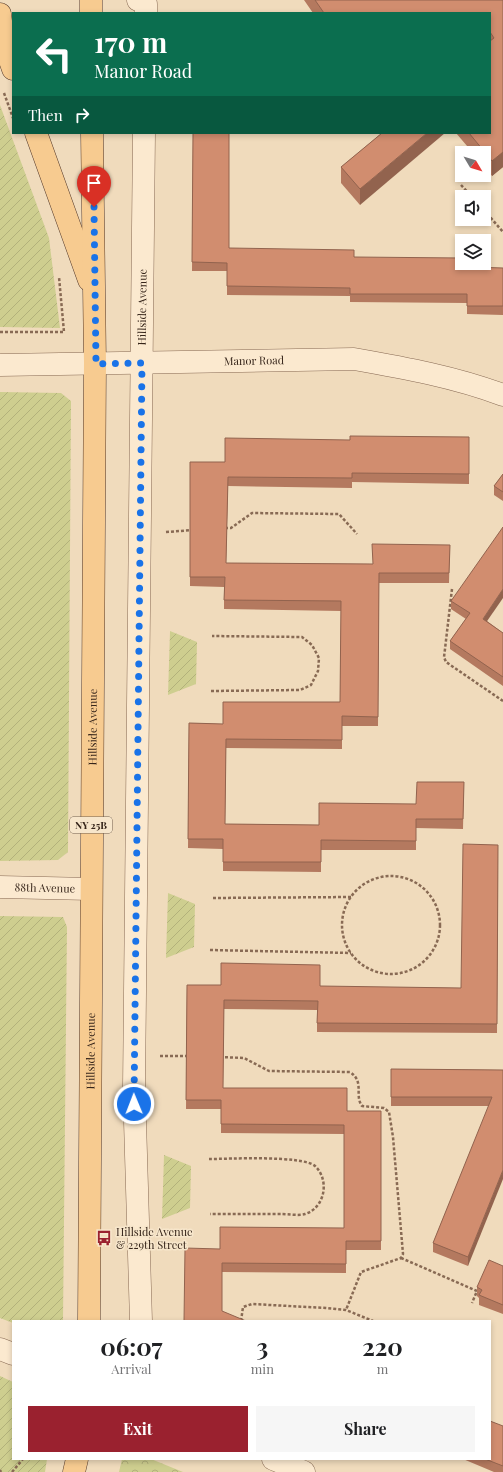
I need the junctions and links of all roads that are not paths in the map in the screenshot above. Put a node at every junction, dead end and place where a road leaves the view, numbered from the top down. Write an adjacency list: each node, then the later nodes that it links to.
1 (91, 0): 3 (main road)
2 (138, 0): 4 (street)
3 (91, 12)
4 (146, 12)
5 (0, 14): 6 (main road)
6 (12, 66)
7 (36, 134): 10 (main road)
8 (92, 134): 10 (main road, Hillside Avenue / NY 25B)
9 (144, 134): 11 (street, Hillside Avenue)
10 (95, 296): 12 (main road, Hillside Avenue / NY 25B)
11 (142, 363): 12 (street, Manor Road); 14 (street, Manor Road); 18 (street, Hillside Avenue)
12 (96, 364): 13 (street, Manor Road); 16 (main road, Hillside Avenue / NY 25B)
13 (0, 365)
14 (503, 396)
15 (0, 887): 16 (street, 88th Avenue)
16 (91, 889): 17 (main road, Hillside Avenue / NY 25B)
17 (89, 1320)
18 (141, 1320)
19 (0, 1349): 20 (street)
20 (12, 1354)
21 (77, 1460): 23 (main road)
22 (275, 1460): 24 (street)
23 (74, 1472)
24 (304, 1472)

